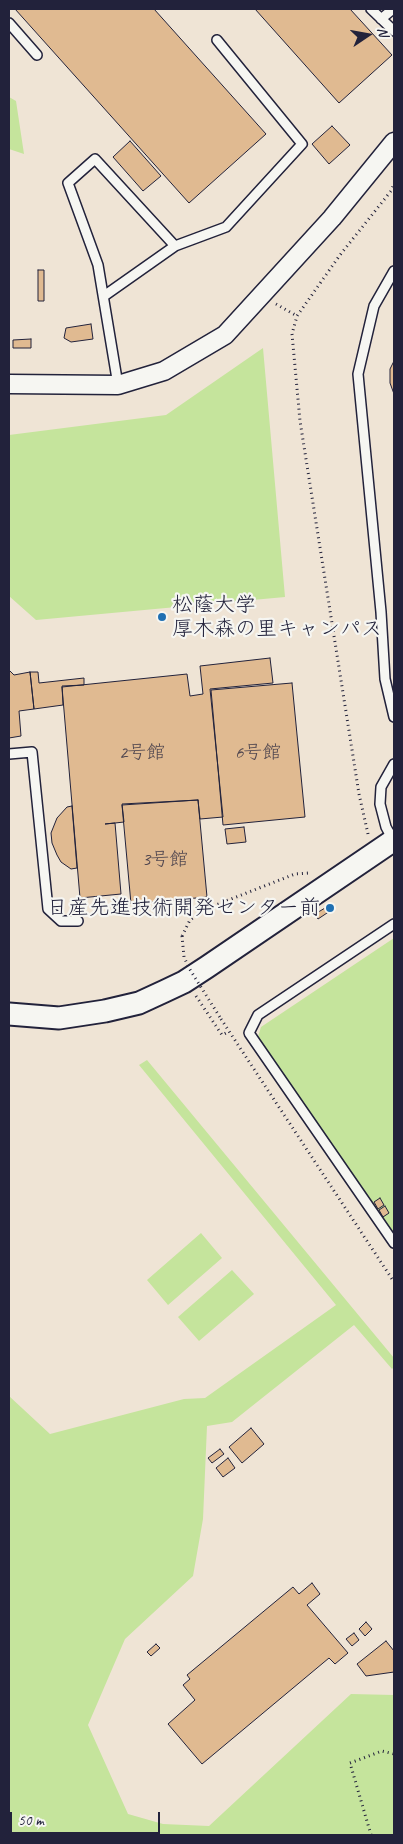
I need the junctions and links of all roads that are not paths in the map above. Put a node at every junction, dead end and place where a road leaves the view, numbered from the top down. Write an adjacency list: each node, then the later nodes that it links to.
1 (371, 9): 3 (lane)
2 (393, 9): 3 (lane)
3 (380, 20): 5 (lane)
4 (9, 23): 7 (lane)
5 (394, 31)
6 (217, 40): 9 (lane)
7 (37, 55)
8 (394, 142): 13 (street)
9 (174, 246): 11 (lane); 11 (lane)
10 (394, 271): 14 (lane)
11 (104, 296): 13 (lane)
12 (9, 384): 13 (street)
13 (118, 385)
14 (394, 717)
15 (9, 754): 18 (lane)
16 (394, 764): 17 (lane)
17 (394, 840): 20 (street)
18 (78, 921)
19 (394, 924): 21 (lane)
20 (9, 1014)
21 (394, 1244)

